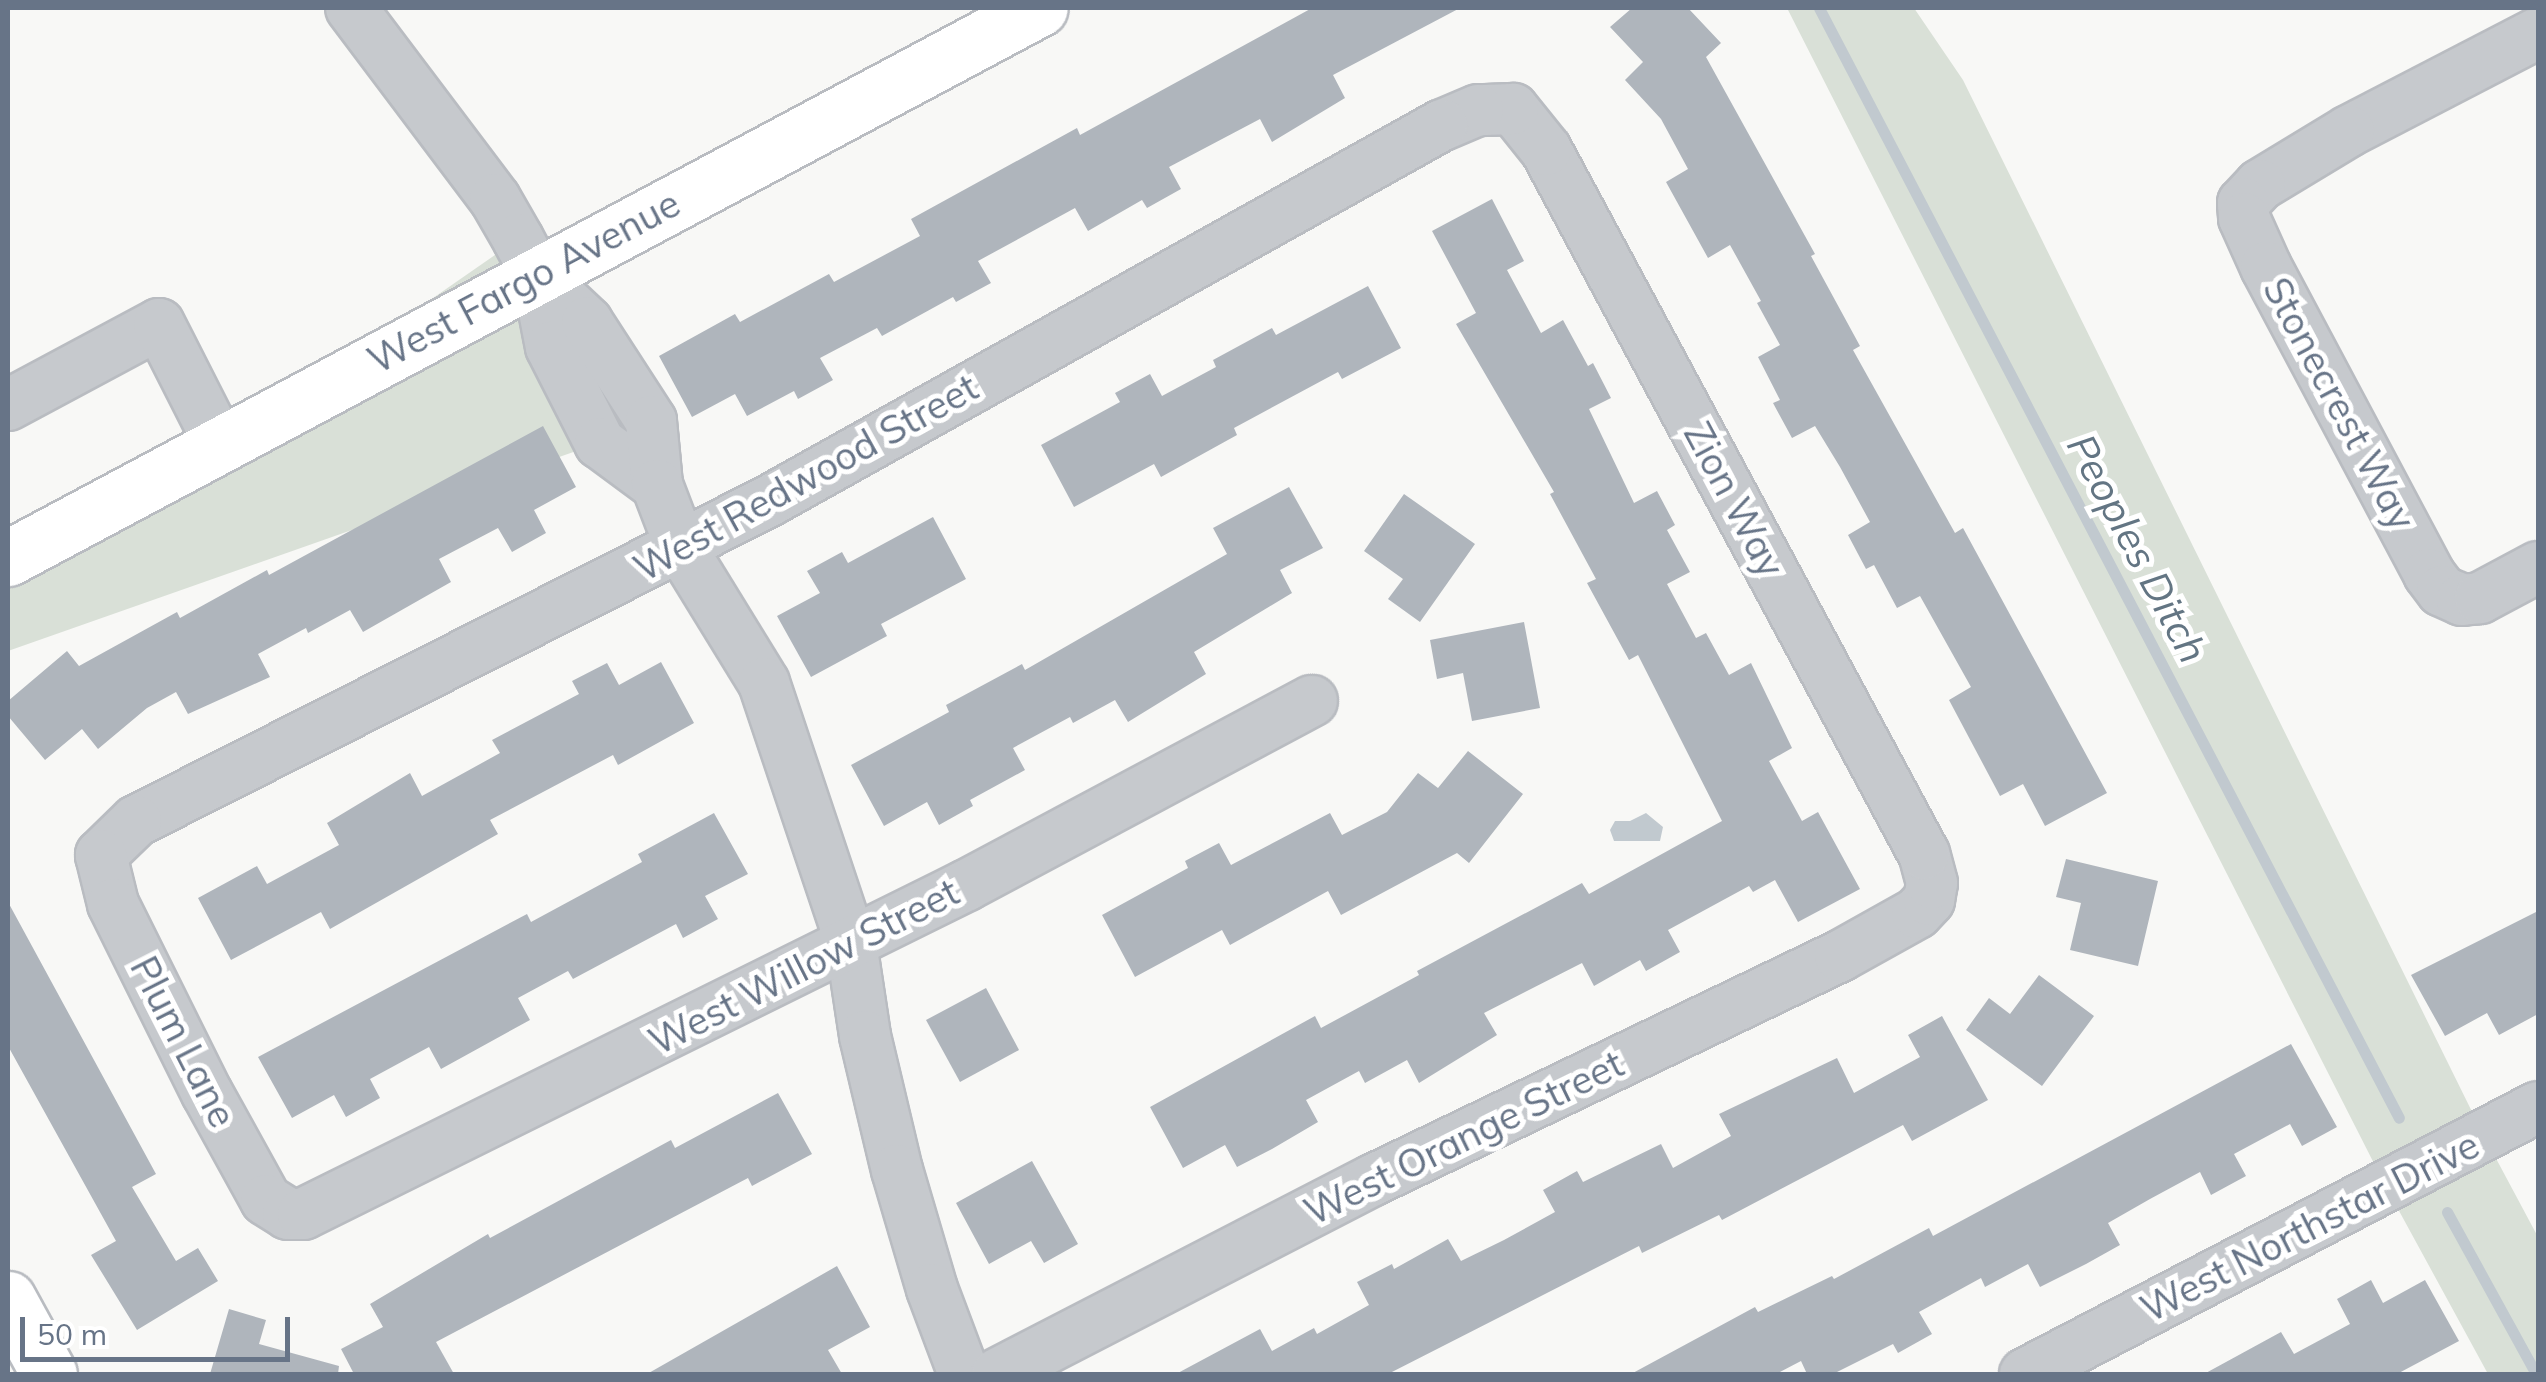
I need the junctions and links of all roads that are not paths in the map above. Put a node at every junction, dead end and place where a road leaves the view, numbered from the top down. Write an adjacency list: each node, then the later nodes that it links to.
1 (1040, 8): 5 (main road, West Fargo Avenue)
2 (359, 10): 5 (street)
3 (2538, 33): 10 (street, Stonecrest Way)
4 (1513, 109): 8 (street, West Redwood Street); 13 (street, Zion Way)
5 (537, 275): 7 (main road, West Fargo Avenue); 8 (street)
6 (8, 404): 7 (street)
7 (220, 444): 9 (main road, West Fargo Avenue)
8 (681, 548): 12 (street, West Redwood Street); 14 (street)
9 (8, 558)
10 (2538, 567)
11 (1312, 701): 14 (street, West Willow Street)
12 (101, 855): 16 (street, Plum Lane)
13 (1929, 900): 20 (street, West Orange Street)
14 (851, 943): 16 (street, West Willow Street); 19 (street)
15 (2538, 1107): 21 (street, West Northstar Drive)
16 (288, 1214)
17 (8, 1299): 18 (main road)
18 (48, 1374)
19 (964, 1374)
20 (997, 1374)
21 (2025, 1374)

